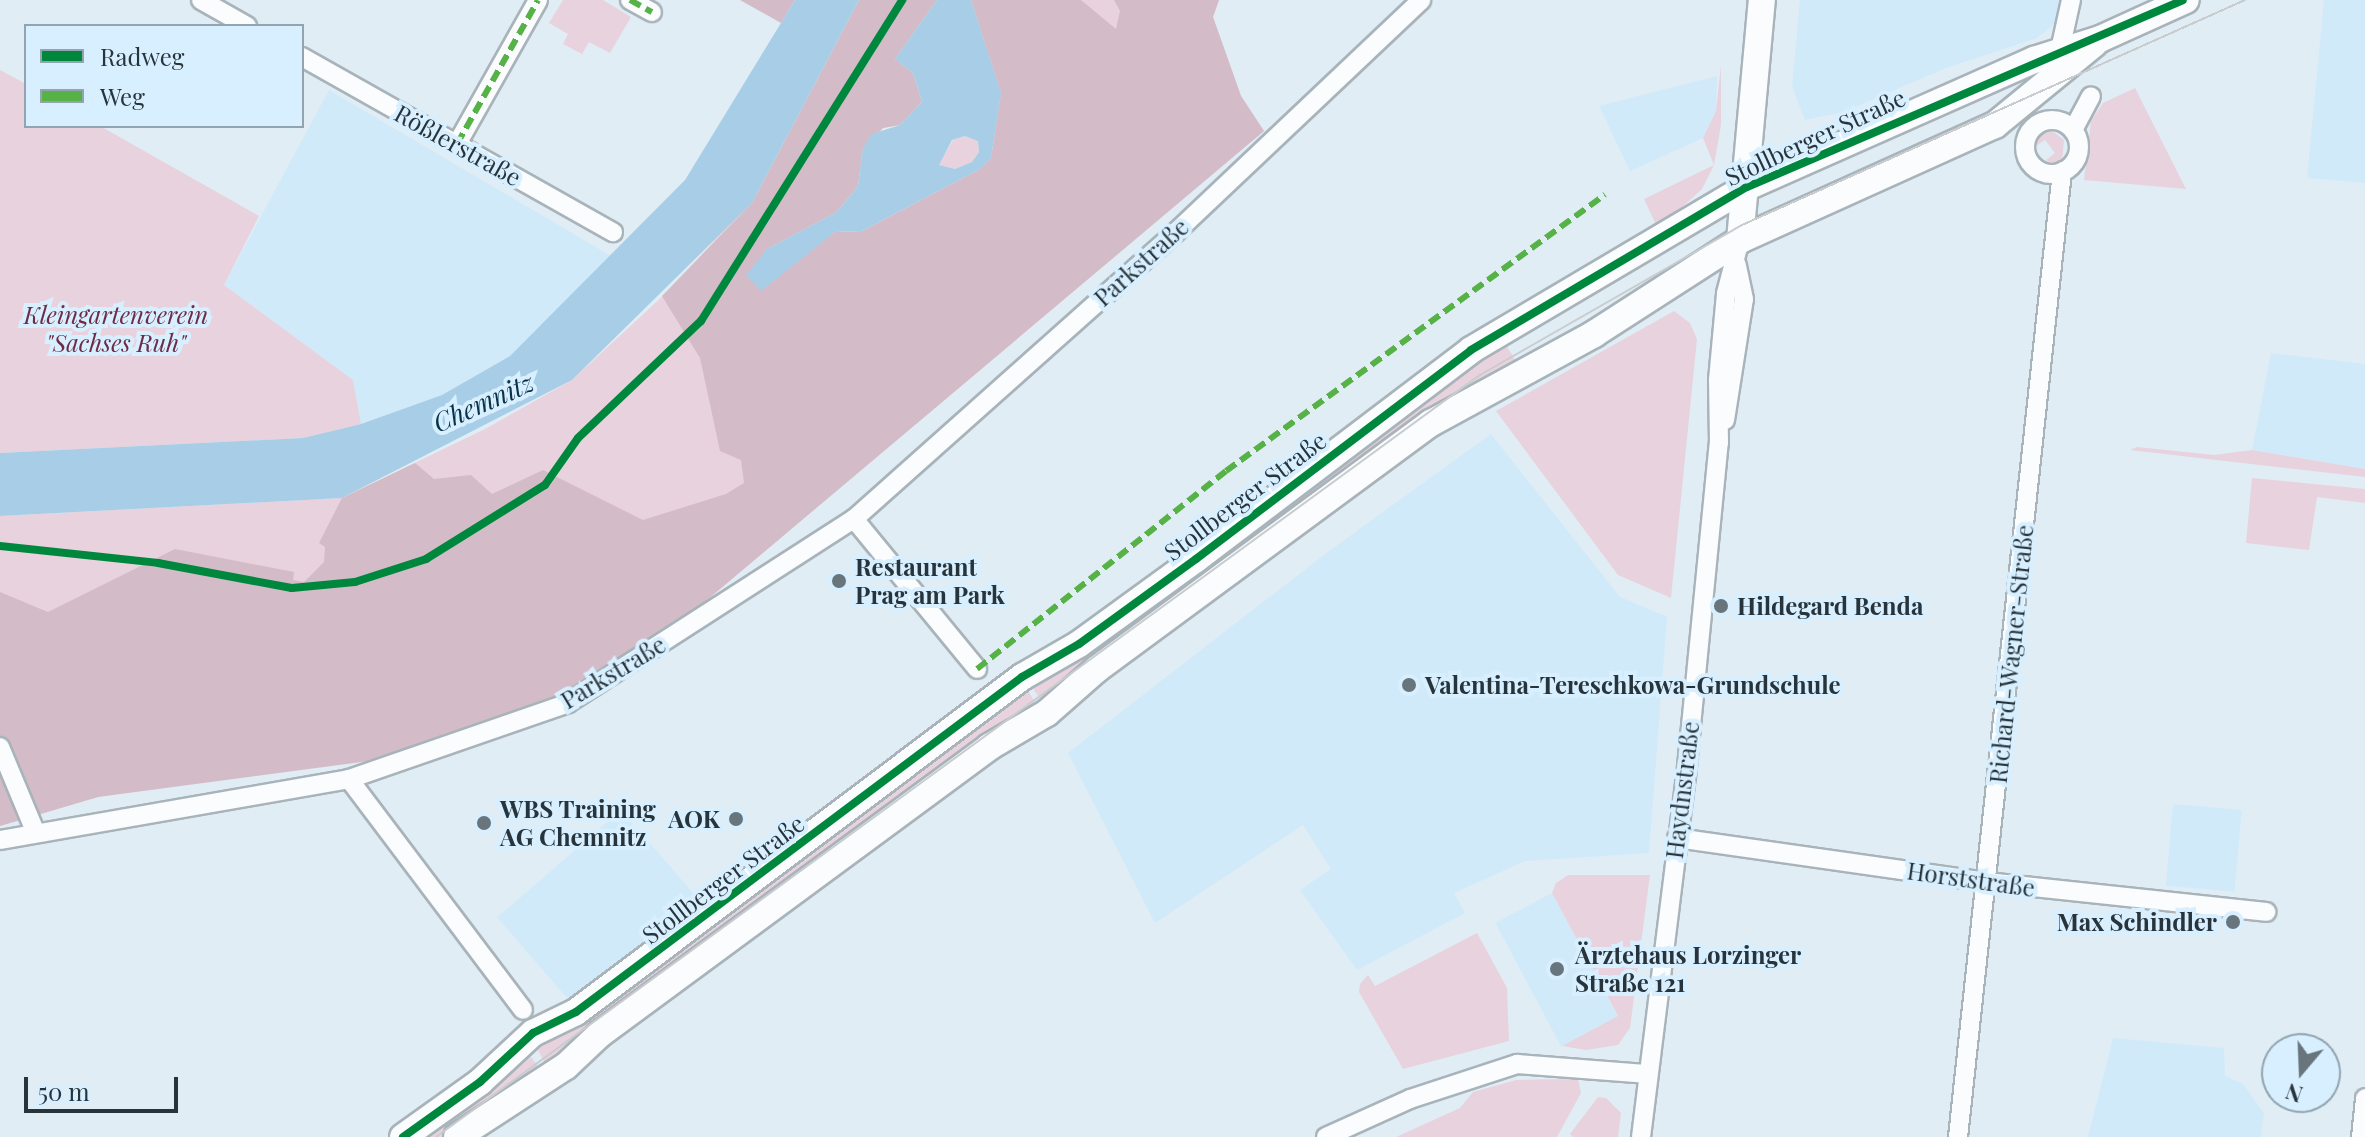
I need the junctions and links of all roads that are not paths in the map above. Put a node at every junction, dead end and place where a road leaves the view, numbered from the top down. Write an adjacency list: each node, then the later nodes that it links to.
1 (201, 0): 9 (street)
2 (538, 0): 15 (street)
3 (630, 0): 8 (street)
4 (1421, 0): 20 (street, Parkstraße)
5 (1762, 0): 17 (main road, Haydnstraße)
6 (2071, 0): 11 (street)
7 (2183, 1): 10 (main road, Stollberger Straße)
8 (652, 12)
9 (243, 24)
10 (2100, 39): 11 (main road, Stollberger Straße); 19 (main road, Stollberger Straße)
11 (2060, 50): 17 (main road, Stollberger Straße)
12 (304, 58): 15 (street, Rößlerstraße)
13 (2091, 96): 14 (street, Richard-Wagner-Straße)
14 (2073, 130): 16 (street, Richard-Wagner-Straße); 16 (street)
15 (457, 144): 18 (street, Rößlerstraße)
16 (2062, 172): 27 (street, Richard-Wagner-Straße)
17 (1747, 187): 19 (main road, Haydnstraße); 32 (main road, Stollberger Straße)
18 (613, 232)
19 (1738, 253): 25 (street, Haydnstraße); 33 (main road, Stollberger Straße)
20 (854, 519): 21 (street); 23 (street, Parkstraße)
21 (977, 669)
22 (0, 747): 24 (street)
23 (349, 779): 24 (street, Parkstraße); 29 (street)
24 (35, 831): 26 (street, Parkstraße)
25 (1677, 838): 27 (street, Horststraße); 30 (street, Haydnstraße)
26 (0, 840)
27 (1986, 882): 28 (street, Horststraße); 36 (street, Richard-Wagner-Straße)
28 (2266, 912)
29 (523, 1010)
30 (1646, 1074): 34 (street); 35 (street, Haydnstraße)
31 (2365, 1098): 37 (street)
32 (403, 1137)
33 (457, 1137)
34 (1326, 1137)
35 (1641, 1137)
36 (1958, 1137)
37 (2361, 1137)

